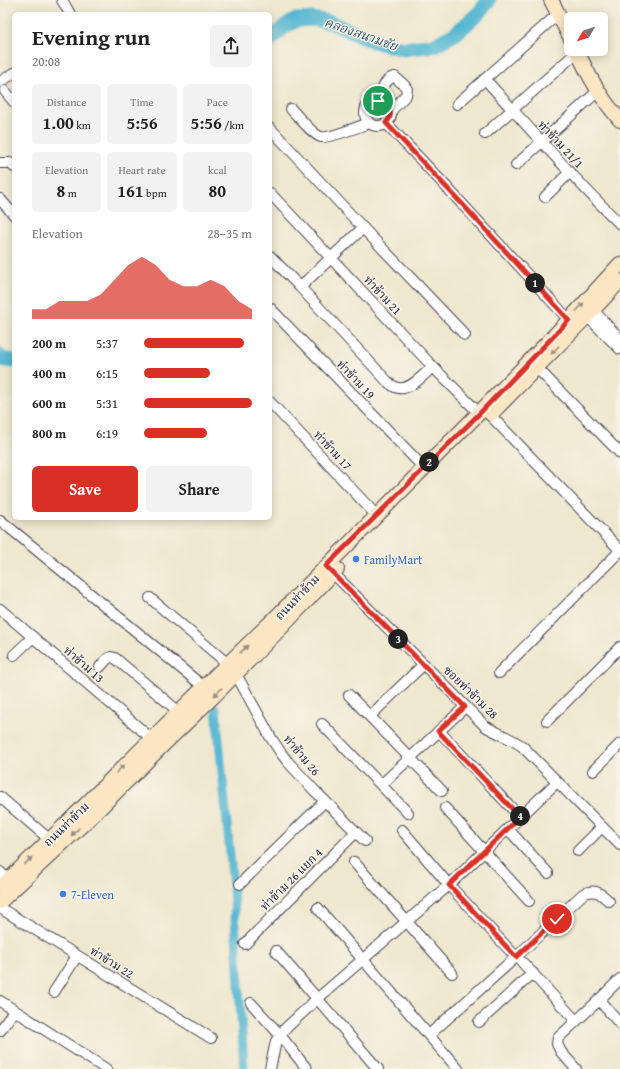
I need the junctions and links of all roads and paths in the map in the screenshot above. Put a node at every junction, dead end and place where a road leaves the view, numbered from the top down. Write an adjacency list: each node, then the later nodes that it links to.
1 (62, 0): 3 (street)
2 (551, 0): 4 (street)
3 (69, 12)
4 (558, 14): 5 (street); 9 (street)
5 (564, 26)
6 (566, 56): 16 (street)
7 (580, 56): 11 (street)
8 (12, 75): 10 (street)
9 (485, 79): 14 (street); 16 (street, ท่าข้าม 21/1)
10 (2, 86): 12 (street)
11 (598, 91): 18 (street); 23 (street)
12 (12, 99)
13 (378, 101): 17 (street); 17 (street); 19 (street)
14 (457, 104)
15 (291, 109): 19 (street)
16 (512, 110): 22 (street); 23 (street, ท่าข้าม 21/1)
17 (390, 112): 20 (street)
18 (620, 120)
19 (369, 123): 20 (street)
20 (386, 123): 41 (street)
21 (272, 130): 33 (street)
22 (484, 134)
23 (541, 142): 26 (street); 27 (street, ท่าข้าม 21/1)
24 (0, 163): 25 (street)
25 (12, 165)
26 (516, 165)
27 (570, 172): 29 (street); 32 (street, ท่าข้าม 21/1)
28 (272, 195): 35 (street, ท่าข้าม 21)
29 (545, 197)
30 (0, 199): 31 (street)
31 (12, 213)
32 (620, 224)
33 (363, 228): 35 (street); 42 (street)
34 (272, 258): 38 (street)
35 (331, 258): 38 (street); 45 (street, ท่าข้าม 21)
36 (620, 264): 41 (street, ถนนท่าข้าม, one-way to 36)
37 (620, 281): 40 (street, ถนนท่าข้าม)
38 (300, 287): 45 (street)
39 (272, 310): 50 (street, ท่าข้าม 19)
40 (590, 313): 43 (street); 44 (street); 46 (street, ถนนท่าข้าม, one-way to 46)
41 (569, 320): 48 (street, ถนนท่าข้าม)
42 (465, 335)
43 (620, 339)
44 (620, 349)
45 (433, 367): 48 (street, ท่าข้าม 21)
46 (537, 368): 48 (street, ถนนท่าข้าม); 49 (street)
47 (272, 404): 51 (street, ท่าข้าม 17)
48 (484, 414): 50 (street, ถนนท่าข้าม); 53 (street, ท่าข้าม 21); 54 (street, ถนนท่าข้าม)
49 (620, 453)
50 (424, 468): 51 (street, ถนนท่าข้าม)
51 (377, 516): 54 (street, ถนนท่าข้าม)
52 (0, 520): 64 (street)
53 (620, 550): 63 (street)
54 (329, 570): 60 (street, ซอยท่าข้าม 28); 62 (street, ถนนท่าข้าม)
55 (150, 598): 62 (street)
56 (0, 609): 57 (street, ท่าข้าม 13)
57 (33, 637): 59 (street); 72 (street, ท่าข้าม 13)
58 (620, 647): 69 (street)
59 (14, 655)
60 (424, 664): 66 (street, ซอยท่าข้าม 28); 68 (street)
61 (100, 667): 67 (street)
62 (232, 669): 64 (street, ถนนท่าข้าม); 80 (street, ท่าข้าม 26); 83 (street, ถนนท่าข้าม, one-way to 83)
63 (499, 673)
64 (204, 687): 67 (street, ถนนท่าข้าม)
65 (349, 695): 68 (street)
66 (465, 707): 71 (street); 76 (street, ซอยท่าข้าม 28)
67 (179, 712): 72 (street, ถนนท่าข้าม)
68 (370, 716): 74 (street)
69 (547, 721)
70 (322, 724): 77 (street)
71 (438, 731): 74 (street); 84 (street)
72 (152, 739): 83 (street, ถนนท่าข้าม, one-way to 72)
73 (620, 744): 75 (street)
74 (410, 757): 77 (street); 78 (street)
75 (593, 771)
76 (557, 782): 84 (street); 85 (street, ซอยท่าข้าม 28)
77 (380, 785): 82 (street)
78 (442, 791)
79 (0, 797): 89 (street)
80 (325, 801): 88 (street, ท่าข้าม 26); 97 (street)
81 (445, 808): 93 (street)
82 (408, 813)
83 (84, 814): 89 (street, ถนนท่าข้าม); 100 (street, ถนนท่าข้าม, one-way to 100)
84 (520, 817): 86 (street)
85 (602, 827): 91 (street, ซอยท่าข้าม 28); 92 (street)
86 (508, 829): 93 (street); 95 (street)
87 (402, 830): 98 (street)
88 (356, 832): 90 (street, ท่าข้าม 26); 105 (street, ท่าข้าม 26 แยก 4)
89 (50, 839): 96 (street, ถนนท่าข้าม, one-way to 89)
90 (365, 841)
91 (620, 846)
92 (578, 851)
93 (484, 852): 98 (street); 101 (street)
94 (354, 862): 104 (street)
95 (548, 873)
96 (3, 880)
97 (240, 884)
98 (449, 885): 104 (street); 108 (street)
99 (608, 901): 108 (street)
100 (0, 902)
101 (529, 902)
102 (0, 908): 107 (street, ท่าข้าม 22)
103 (318, 908): 109 (street)
104 (406, 922): 109 (street); 110 (street)
105 (245, 944)
106 (276, 951): 114 (street)
107 (77, 956): 113 (street); 125 (street, ท่าข้าม 22)
108 (519, 959): 111 (street); 124 (street)
109 (363, 960): 114 (street); 124 (street)
110 (452, 973)
111 (533, 973): 119 (street); 120 (street)
112 (620, 979): 115 (street)
113 (54, 992)
114 (317, 999): 123 (street); 129 (street)
115 (598, 1000): 119 (street); 121 (street)
116 (0, 1001): 118 (street)
117 (250, 1003): 123 (street)
118 (14, 1010): 122 (street); 126 (street)
119 (576, 1021): 131 (street)
120 (479, 1022)
121 (620, 1024)
122 (0, 1031)
123 (280, 1035): 127 (street); 128 (street)
124 (429, 1035): 130 (street)
125 (211, 1038)
126 (106, 1069)
127 (270, 1069)
128 (307, 1069)
129 (378, 1069)
130 (458, 1069)
131 (576, 1069)

